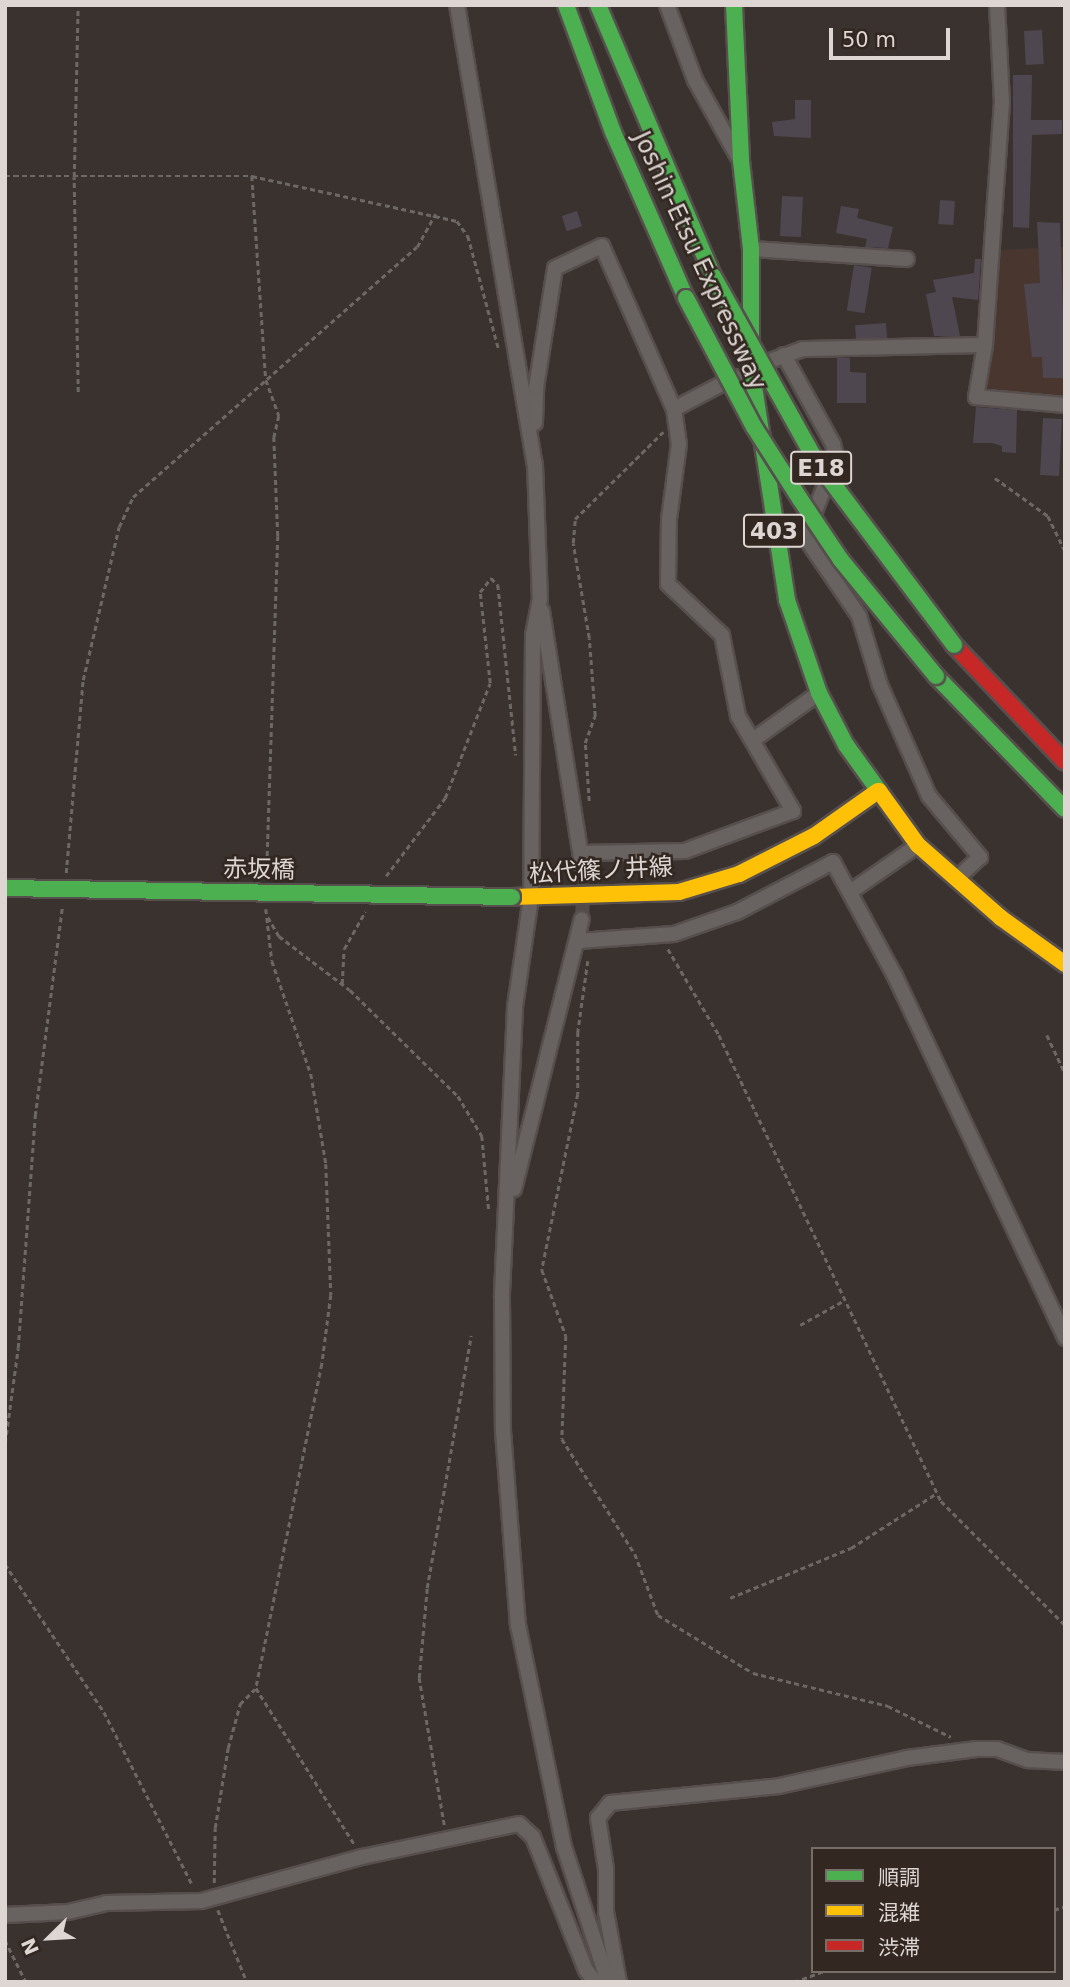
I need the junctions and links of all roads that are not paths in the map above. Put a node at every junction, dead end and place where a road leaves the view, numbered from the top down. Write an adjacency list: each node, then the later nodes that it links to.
1 (457, 5): 15 (street)
2 (566, 5): 21 (main road, Joshin-Etsu Expressway / E18, bridge)
3 (598, 5): 19 (main road, Joshin-Etsu Expressway / E18, bridge)
4 (667, 5): 7 (street)
5 (734, 5): 7 (main road, 403)
6 (997, 5): 10 (street)
7 (741, 161): 8 (main road, 403)
8 (751, 249): 9 (street); 12 (main road, 403)
9 (907, 259)
10 (985, 345): 11 (street); 13 (street)
11 (784, 355): 12 (street); 25 (street)
12 (751, 367): 14 (street); 17 (main road, 403)
13 (1065, 405)
14 (675, 414): 15 (street); 18 (street)
15 (535, 464): 16 (street)
16 (540, 599): 23 (street); 29 (street)
17 (819, 693): 18 (street); 20 (main road, 403)
18 (752, 740): 23 (street)
19 (1065, 762)
20 (878, 791): 22 (main road, 403); 29 (main road, 松代篠ノ井線)
21 (1065, 809)
22 (918, 845): 25 (main road, 403); 27 (street)
23 (582, 853): 24 (street)
24 (584, 875)
25 (956, 879): 32 (main road, 403)
26 (5, 888): 28 (main road, 赤坂橋, bridge)
27 (850, 892): 31 (street); 34 (street)
28 (512, 897): 29 (main road, 松代篠ノ井線)
29 (531, 898): 33 (street)
30 (582, 919): 31 (street)
31 (585, 941): 33 (street)
32 (1065, 964)
33 (509, 1213): 38 (street)
34 (1065, 1338)
35 (1065, 1762): 39 (street)
36 (5, 1915): 37 (street)
37 (595, 1982)
38 (608, 1982)
39 (619, 1982)

